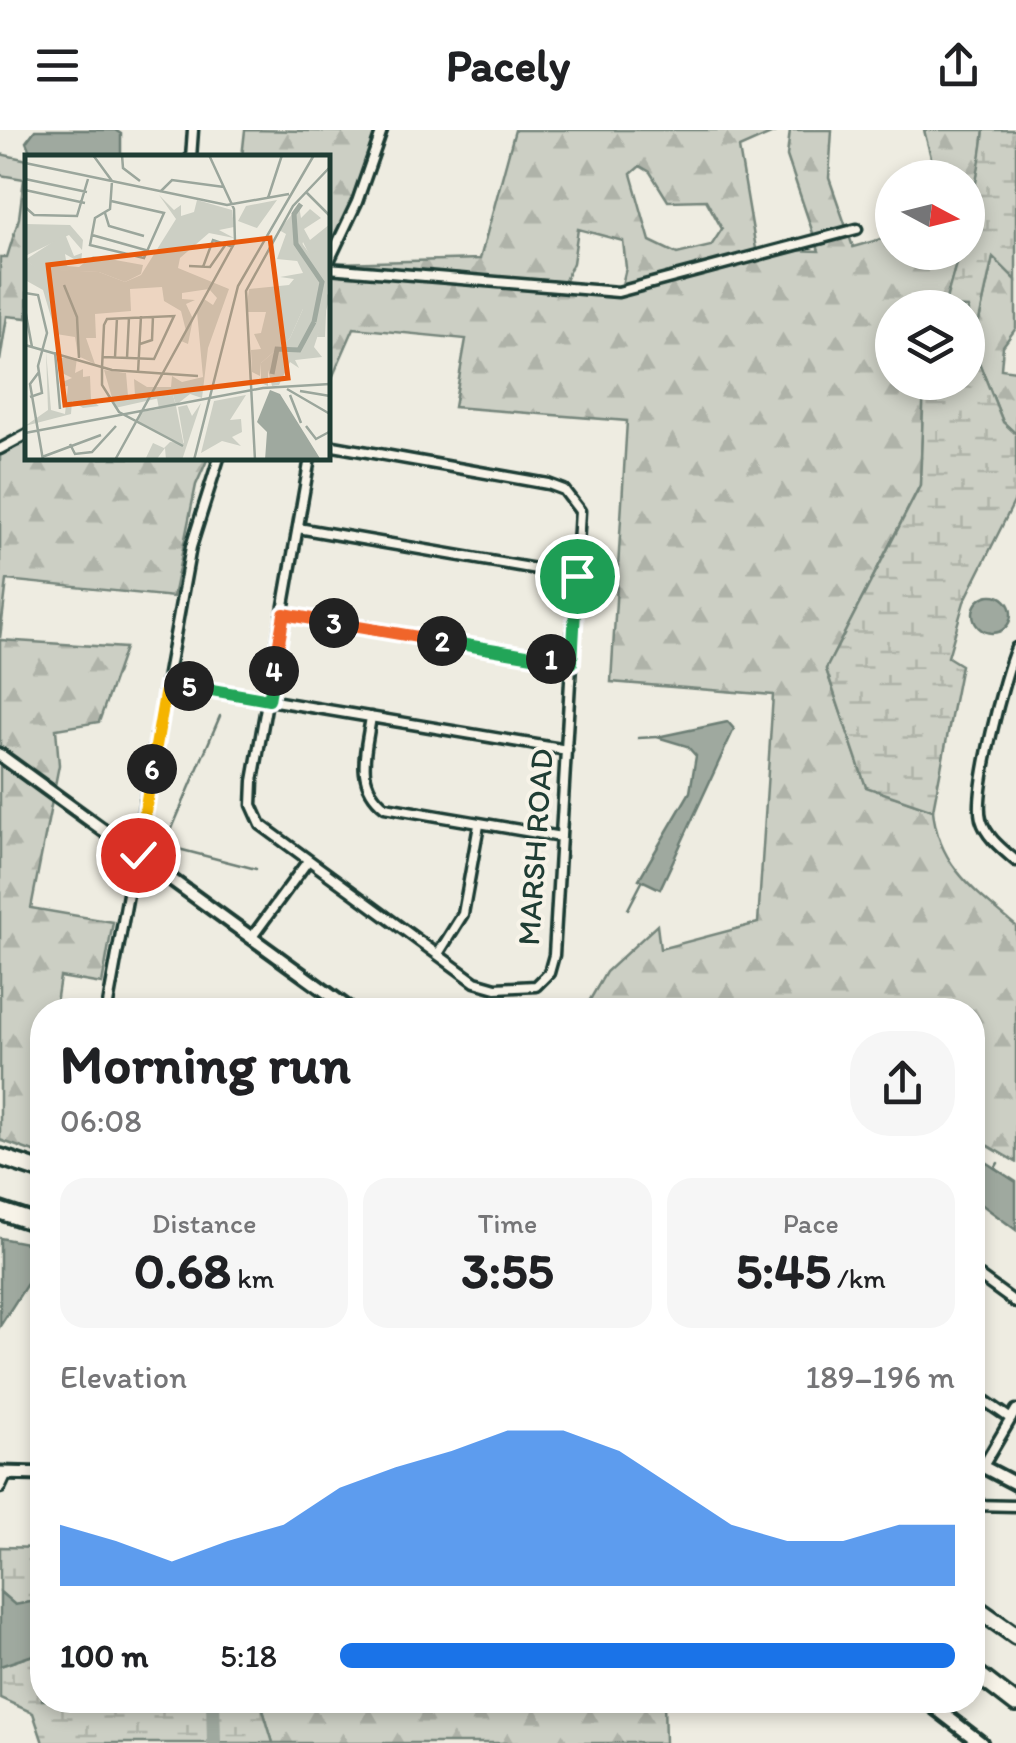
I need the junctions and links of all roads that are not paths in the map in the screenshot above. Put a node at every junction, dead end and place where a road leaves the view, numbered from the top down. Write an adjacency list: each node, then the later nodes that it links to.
1 (194, 130): 3 (street)
2 (382, 130): 5 (street)
3 (191, 155)
4 (857, 229): 6 (street)
5 (330, 262)
6 (330, 266)
7 (25, 436): 9 (street)
8 (330, 445): 13 (street, MARSH ROAD)
9 (0, 449)
10 (218, 460): 17 (street)
11 (310, 460): 12 (street, MARSH ROAD)
12 (298, 528): 13 (street); 14 (street, MARSH ROAD)
13 (577, 576): 16 (street, MARSH ROAD)
14 (284, 614): 16 (street); 18 (street, MARSH ROAD)
15 (1016, 648): 25 (street)
16 (572, 663): 20 (street, MARSH ROAD)
17 (167, 683): 18 (street); 24 (street)
18 (269, 700): 19 (street); 26 (street, MARSH ROAD)
19 (371, 717): 20 (street); 22 (street)
20 (567, 750): 23 (street, MARSH ROAD)
21 (0, 755): 24 (street)
22 (479, 825): 23 (street); 28 (street)
23 (561, 838): 28 (street, MARSH ROAD)
24 (138, 855): 27 (street); 29 (street)
25 (1016, 861)
26 (307, 862): 27 (street); 28 (street, MARSH ROAD)
27 (252, 937): 30 (street)
28 (438, 954)
29 (109, 998)
30 (336, 998)
31 (0, 1158): 32 (highway)
32 (30, 1167)
33 (0, 1210): 34 (highway)
34 (30, 1221)
35 (985, 1280): 36 (street)
36 (1016, 1303)
37 (985, 1399): 38 (street)
38 (1013, 1414): 39 (street)
39 (985, 1453)
40 (985, 1468): 43 (street)
41 (4, 1473): 42 (main road); 44 (street)
42 (30, 1474)
43 (1016, 1484)
44 (0, 1488)
45 (985, 1505): 46 (street)
46 (1016, 1506)
47 (985, 1614): 48 (highway)
48 (1016, 1636)
49 (985, 1680): 50 (highway)
50 (1016, 1704)
51 (943, 1713): 52 (main road)
52 (981, 1743)

